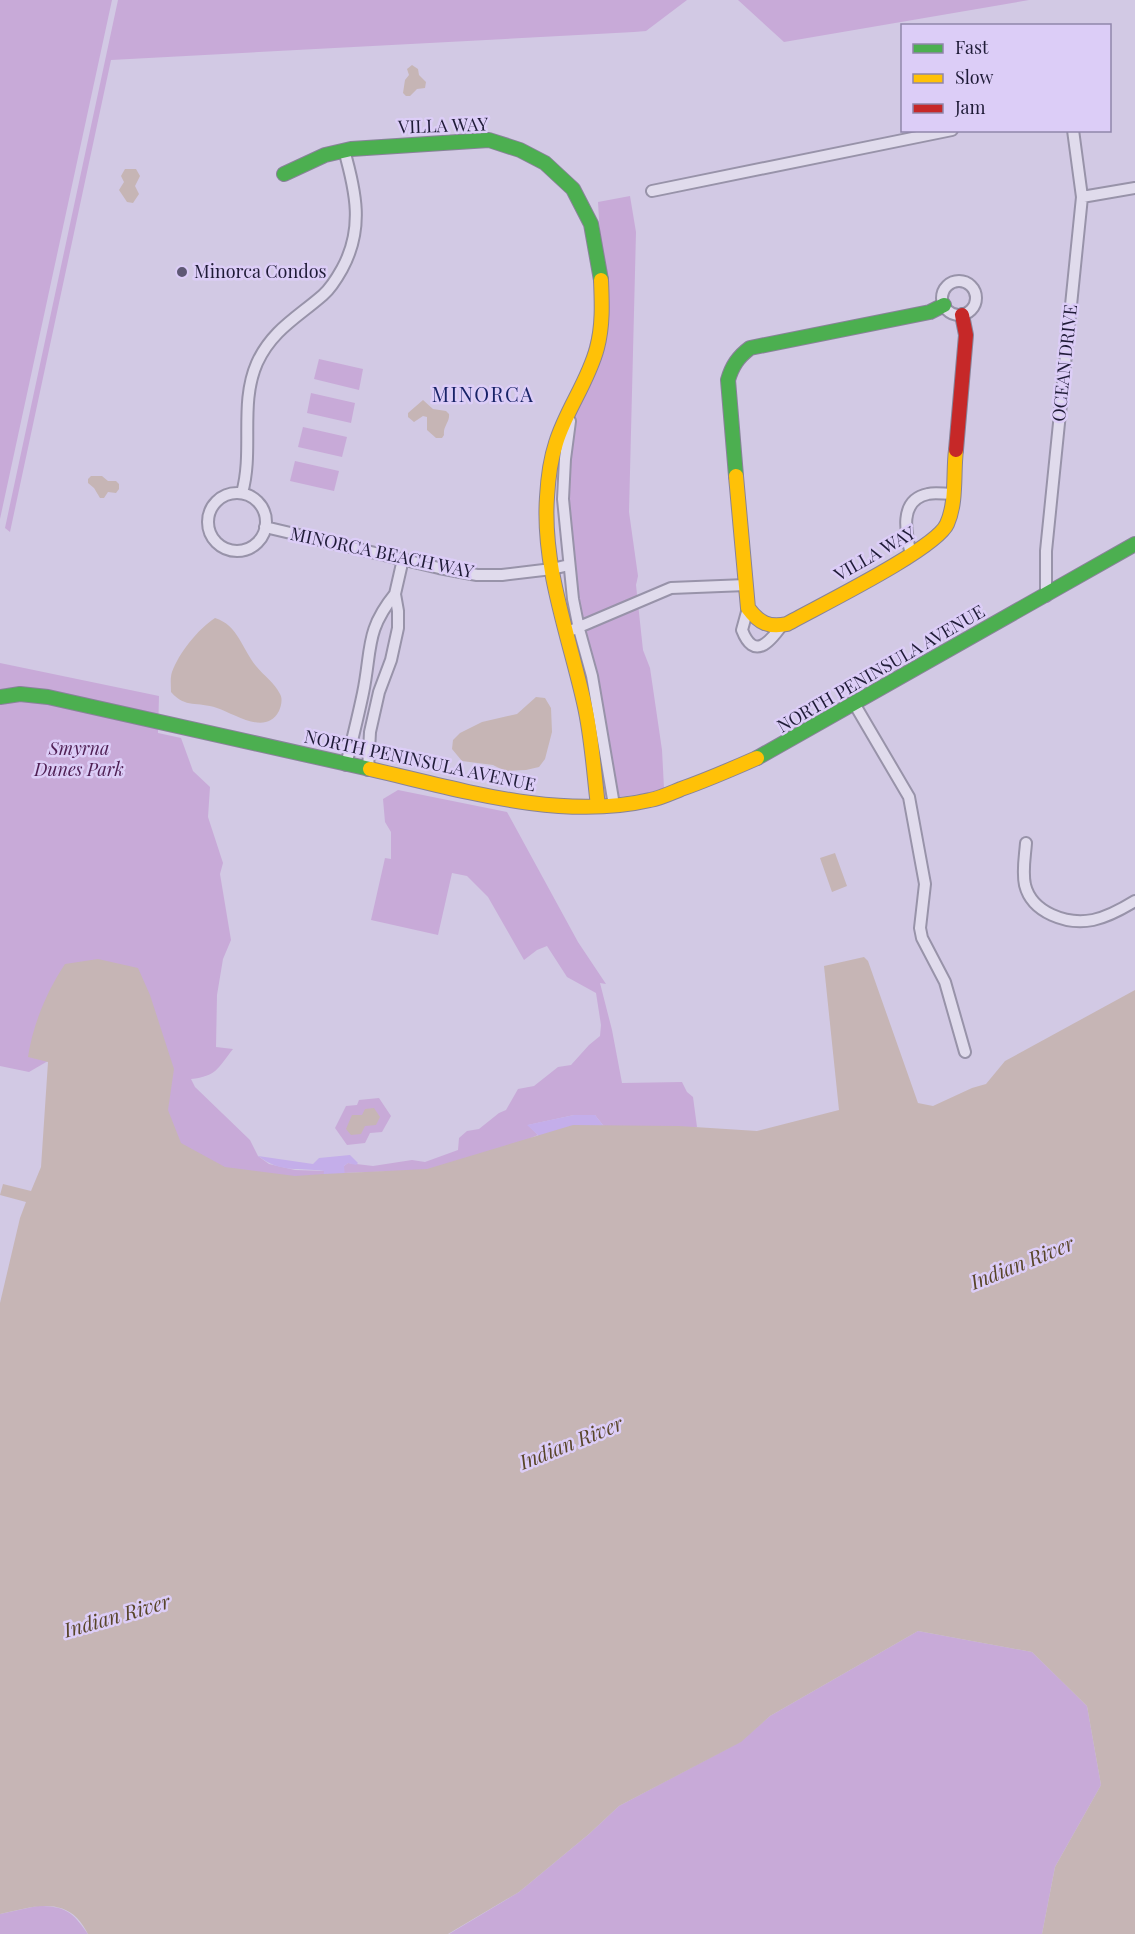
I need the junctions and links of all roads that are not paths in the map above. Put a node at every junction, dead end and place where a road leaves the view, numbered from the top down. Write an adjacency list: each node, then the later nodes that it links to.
1 (942, 132): 6 (street)
2 (1073, 132): 7 (street, OCEAN DRIVE)
3 (344, 150): 4 (street, VILLA WAY); 10 (street, VILLA WAY); 11 (street)
4 (284, 174)
5 (1135, 189): 7 (street)
6 (652, 191)
7 (1082, 197): 21 (street, OCEAN DRIVE)
8 (944, 305): 9 (street); 9 (street); 19 (street)
9 (962, 315): 12 (street, VILLA WAY)
10 (570, 415): 17 (street, VILLA WAY); 18 (street, VILLA WAY)
11 (242, 493): 13 (street, MINORCA BEACH WAY); 13 (street, MINORCA BEACH WAY)
12 (952, 494): 15 (street, VILLA WAY); 15 (street)
13 (265, 527): 16 (street, MINORCA BEACH WAY)
14 (1135, 544): 21 (street, NORTH PENINSULA AVENUE)
15 (911, 555): 23 (street, VILLA WAY)
16 (403, 559): 18 (street, MINORCA BEACH WAY); 20 (street)
17 (570, 565): 18 (street, MINORCA BEACH WAY); 24 (street, VILLA WAY)
18 (552, 569): 24 (street, VILLA WAY)
19 (746, 585): 22 (street); 24 (street)
20 (395, 594): 27 (street); 28 (street)
21 (1046, 596): 26 (street, NORTH PENINSULA AVENUE)
22 (748, 608): 23 (street); 23 (street)
23 (782, 626)
24 (572, 630): 29 (street, VILLA WAY); 30 (street, VILLA WAY)
25 (0, 697): 27 (street, NORTH PENINSULA AVENUE)
26 (855, 705): 30 (street, NORTH PENINSULA AVENUE); 33 (street)
27 (346, 765): 28 (street, NORTH PENINSULA AVENUE)
28 (368, 770): 29 (street, NORTH PENINSULA AVENUE)
29 (598, 806): 30 (street, NORTH PENINSULA AVENUE)
30 (614, 806)
31 (1026, 843): 32 (street)
32 (1135, 901)
33 (965, 1052)

